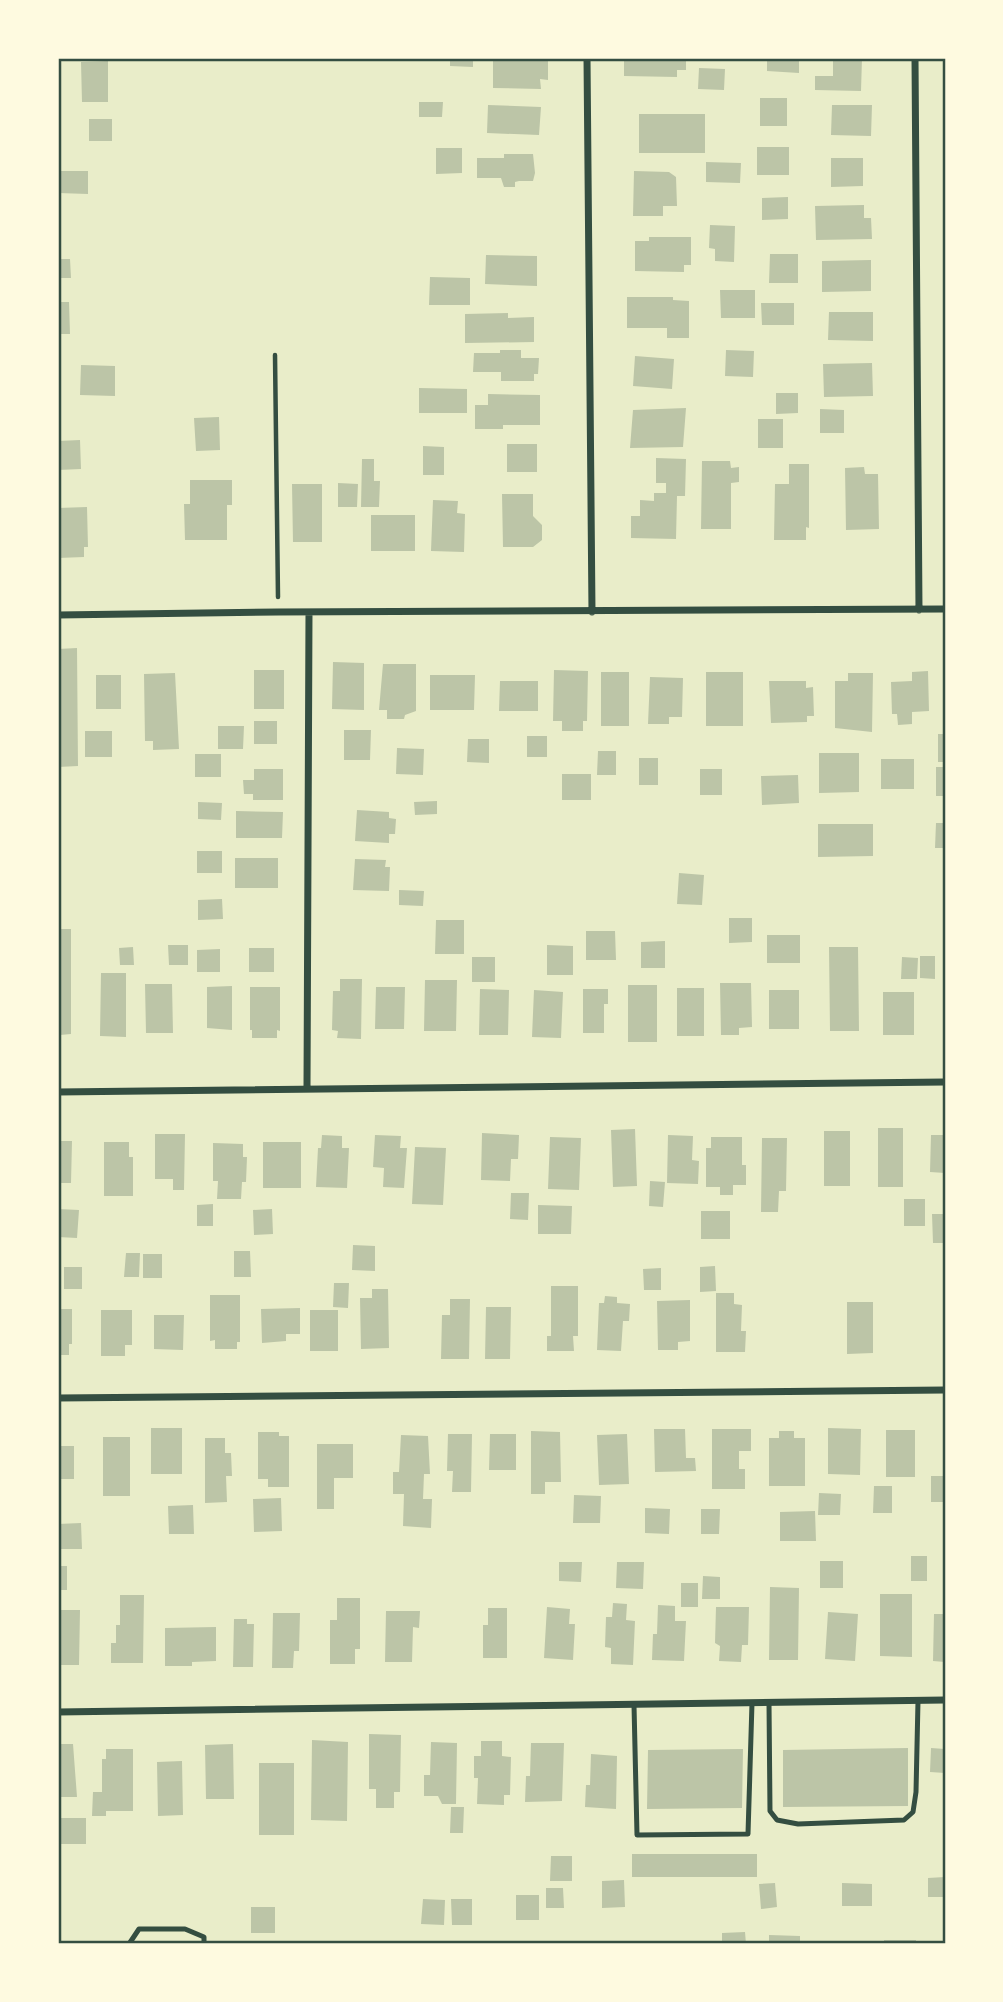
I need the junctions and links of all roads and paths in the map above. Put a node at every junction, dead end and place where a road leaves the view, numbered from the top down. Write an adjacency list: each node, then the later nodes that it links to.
1 (587, 58): 8 (street)
2 (915, 58): 5 (street)
3 (275, 355): 6 (path)
4 (945, 609): 5 (street)
5 (919, 610): 8 (street)
6 (278, 612): 7 (street); 9 (street)
7 (309, 612): 8 (street); 11 (street)
8 (592, 612)
9 (58, 615)
10 (945, 1082): 11 (street)
11 (307, 1088): 12 (street)
12 (58, 1092)
13 (945, 1390): 14 (street)
14 (58, 1398)
15 (945, 1700): 16 (street)
16 (918, 1701): 18 (street); 18 (lane)
17 (752, 1703): 18 (street); 19 (street); 19 (lane)
18 (769, 1703)
19 (634, 1705): 20 (street)
20 (58, 1712)
21 (129, 1944): 22 (lane)
22 (204, 1944)

